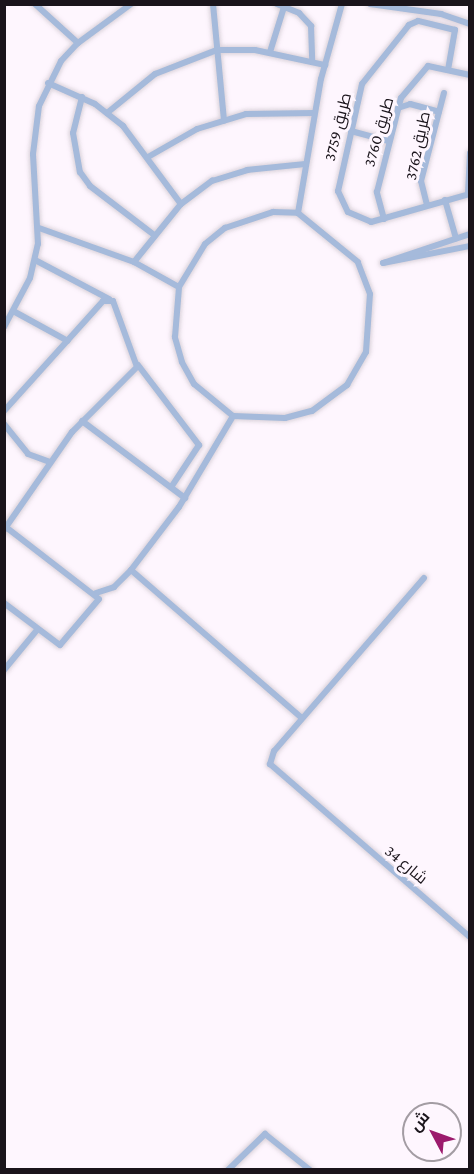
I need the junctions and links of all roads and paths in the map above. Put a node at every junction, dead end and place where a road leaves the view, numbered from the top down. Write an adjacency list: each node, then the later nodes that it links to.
1 (35, 4): 8 (street)
2 (131, 4): 8 (street)
3 (213, 4): 9 (street)
4 (342, 4): 12 (street)
5 (370, 4): 7 (street)
6 (281, 6): 10 (street); 11 (street)
7 (470, 24)
8 (78, 43): 15 (street)
9 (216, 50): 10 (street); 21 (street); 24 (street)
10 (270, 52): 11 (street)
11 (312, 62): 12 (street)
12 (325, 65): 23 (street)
13 (448, 70): 14 (street, طريق 3760); 16 (street, طريق 3760); 25 (street, طريق 3759)
14 (470, 75)
15 (48, 83): 18 (street); 36 (street)
16 (405, 93): 19 (street); 20 (street, طريق 3760)
17 (444, 93): 22 (street, طريق 3762)
18 (82, 97): 21 (street); 38 (street)
19 (410, 104): 20 (street); 22 (street)
20 (398, 109): 26 (street, طريق 3760)
21 (107, 112): 28 (street)
22 (439, 112): 33 (street, طريق 3762)
23 (314, 113): 24 (street); 29 (street)
24 (224, 120): 28 (street)
25 (351, 131): 26 (street); 35 (street, طريق 3759)
26 (389, 141): 35 (street, طريق 3760)
27 (470, 153): 30 (street)
28 (148, 157): 32 (street)
29 (305, 164): 32 (street); 34 (street)
30 (469, 194): 31 (street, طريق 3759)
31 (445, 200): 33 (street, طريق 3759); 39 (street)
32 (181, 204): 38 (street)
33 (427, 205): 35 (street, طريق 3759)
34 (298, 213): 43 (street); 50 (street)
35 (384, 219)
36 (39, 228): 41 (street); 42 (street)
37 (470, 234): 39 (street)
38 (154, 235): 42 (street)
39 (456, 238): 40 (street)
40 (470, 246)
41 (35, 260): 44 (street); 45 (street)
42 (134, 262): 43 (street)
43 (178, 287): 50 (street)
44 (109, 299): 47 (street); 48 (street)
45 (15, 312): 46 (street); 47 (street)
46 (4, 327)
47 (68, 341): 49 (street)
48 (138, 364): 51 (street); 54 (street)
49 (4, 411)
50 (233, 416): 55 (street)
51 (82, 421): 53 (street); 54 (street)
52 (4, 424): 53 (street)
53 (50, 462): 56 (street)
54 (172, 486): 55 (street)
55 (185, 498): 57 (street)
56 (5, 528): 59 (street)
57 (131, 570): 59 (street); 63 (street)
58 (424, 578): 63 (street)
59 (96, 593): 61 (street)
60 (4, 603): 61 (street)
61 (37, 630): 62 (street)
62 (4, 669)
63 (302, 718): 64 (street, شارع 34)
64 (470, 937)
65 (228, 1170): 66 (street)
66 (310, 1170)

